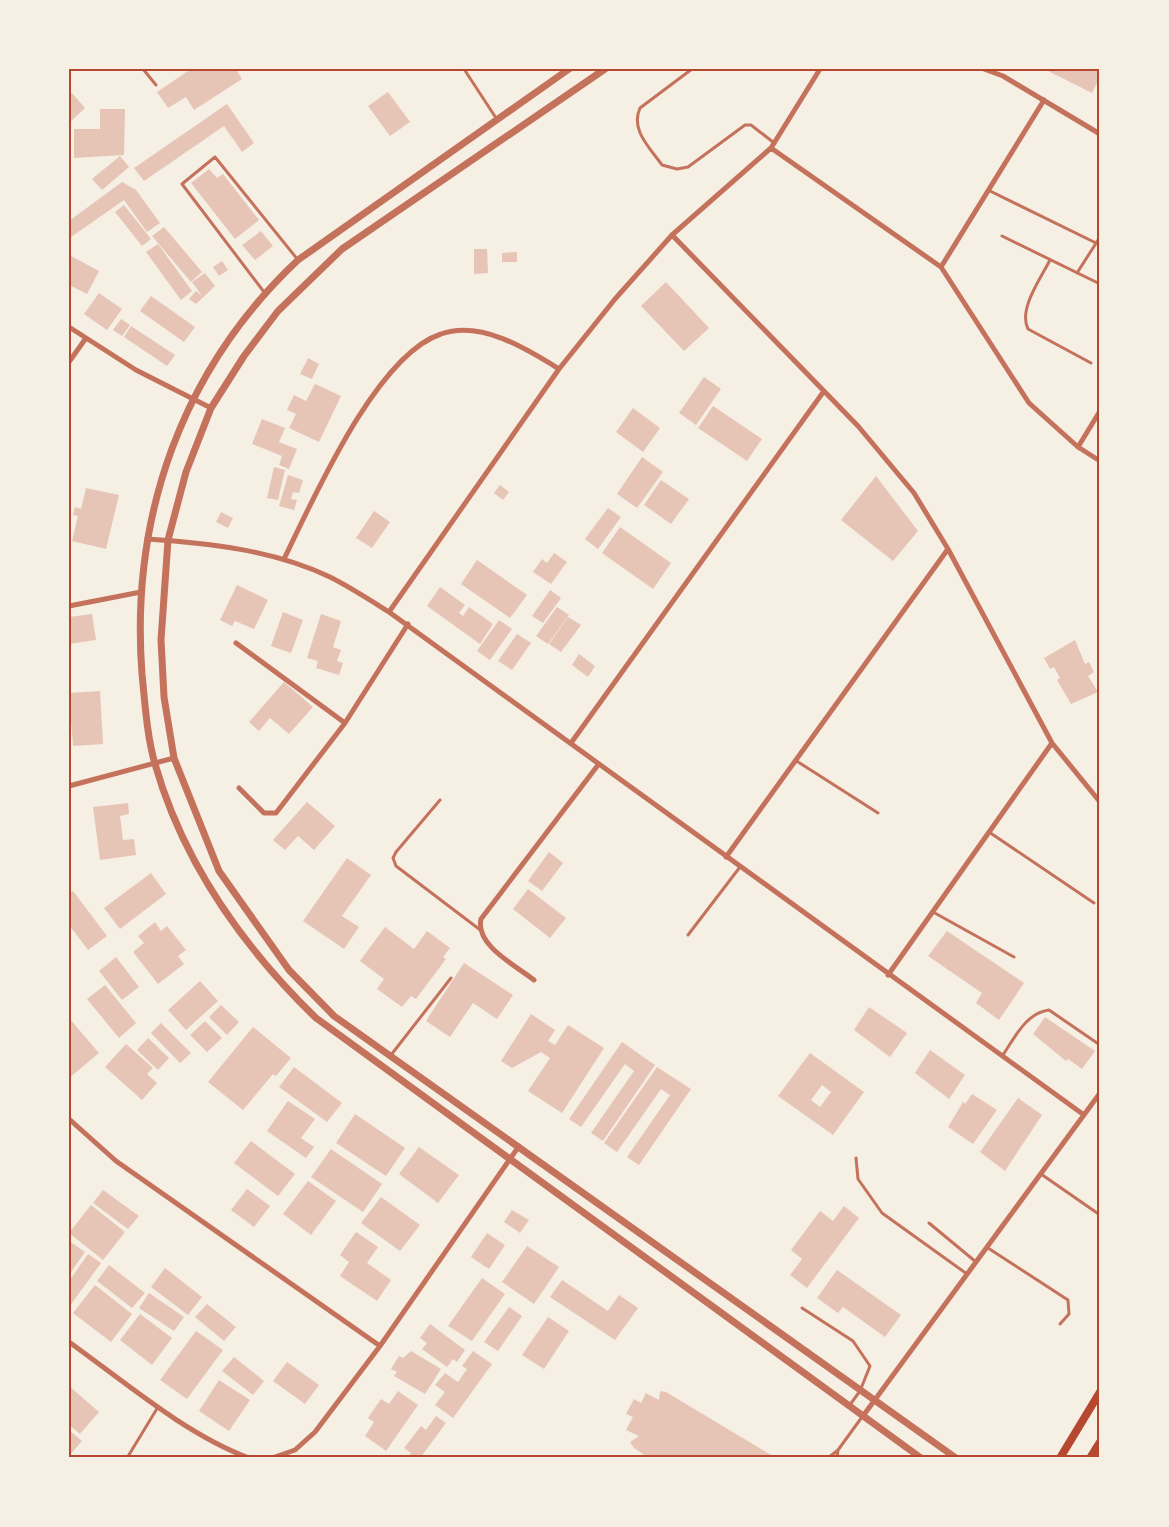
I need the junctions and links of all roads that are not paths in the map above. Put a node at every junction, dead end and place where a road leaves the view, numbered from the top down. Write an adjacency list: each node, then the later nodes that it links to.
1 (143, 69): 8 (lane)
2 (464, 69): 10 (lane)
3 (569, 69): 10 (street)
4 (605, 69): 31 (street)
5 (692, 69): 12 (lane)
6 (820, 69): 12 (street)
7 (984, 69): 9 (street)
8 (156, 85)
9 (1044, 100): 11 (street); 13 (street)
10 (498, 120): 18 (street)
11 (1100, 134)
12 (773, 146): 14 (street); 20 (street)
13 (988, 190): 17 (lane); 20 (street)
14 (672, 235): 28 (street); 29 (street)
15 (1002, 236): 19 (lane)
16 (1100, 237): 17 (lane)
17 (1096, 243): 21 (lane)
18 (298, 260): 23 (street); 23 (lane)
19 (1050, 260): 21 (lane); 27 (lane)
20 (941, 267): 33 (street)
21 (1077, 273): 22 (lane)
22 (1100, 284)
23 (264, 292): 30 (street)
24 (69, 327): 25 (street)
25 (86, 338): 26 (street); 30 (street)
26 (69, 363)
27 (1091, 363)
28 (559, 369): 38 (street); 41 (street)
29 (824, 391): 37 (street); 46 (street)
30 (191, 400): 31 (street); 35 (street)
31 (211, 408): 36 (street)
32 (1100, 411): 33 (street)
33 (1078, 447): 34 (street)
34 (1100, 460)
35 (147, 539): 36 (street); 39 (street)
36 (168, 540): 38 (street); 47 (street)
37 (948, 549): 45 (street); 48 (street)
38 (284, 559): 41 (street)
39 (141, 592): 40 (street); 49 (street)
40 (69, 606)
41 (389, 612): 42 (street)
42 (408, 624): 44 (street); 46 (street)
43 (236, 643): 44 (street)
44 (345, 723): 52 (street)
45 (1052, 743): 54 (street); 56 (street)
46 (571, 744): 50 (street)
47 (174, 758): 49 (street); 68 (street)
48 (795, 760): 55 (lane); 57 (street)
49 (155, 763): 51 (street); 75 (street)
50 (598, 765): 57 (street); 61 (street)
51 (69, 786)
52 (239, 788)
53 (440, 800): 61 (lane)
54 (1100, 802)
55 (878, 813)
56 (989, 832): 59 (lane); 60 (street)
57 (726, 857): 58 (street)
58 (740, 867): 62 (lane); 64 (street)
59 (1094, 903)
60 (933, 912): 63 (lane); 64 (street)
61 (479, 929): 66 (street)
62 (687, 935)
63 (1014, 957)
64 (888, 975): 69 (street)
65 (451, 978): 68 (lane)
66 (534, 980)
67 (1100, 1045): 69 (lane)
68 (390, 1056): 73 (street)
69 (1001, 1056): 71 (street)
70 (1100, 1092): 71 (street)
71 (1084, 1115): 76 (street)
72 (69, 1119): 85 (street)
73 (519, 1146): 75 (street); 86 (street)
74 (856, 1158): 81 (lane)
75 (510, 1160): 85 (street); 90 (street)
76 (1041, 1174): 77 (lane); 79 (street)
77 (1100, 1215)
78 (929, 1223): 80 (lane)
79 (988, 1248): 80 (street); 83 (lane)
80 (977, 1263): 81 (street)
81 (968, 1275): 88 (street)
82 (802, 1308): 86 (lane)
83 (1060, 1324)
84 (69, 1342): 89 (street)
85 (380, 1346): 96 (street)
86 (860, 1391): 88 (street); 90 (lane)
87 (1100, 1392): 101 (main road)
88 (874, 1401): 91 (street); 100 (street)
89 (159, 1406): 94 (lane); 95 (street)
90 (849, 1406): 91 (street)
91 (863, 1416): 93 (lane); 99 (street)
92 (1100, 1442): 102 (main road)
93 (838, 1450): 97 (lane); 98 (lane)
94 (127, 1458)
95 (251, 1458): 96 (street)
96 (272, 1458)
97 (828, 1458)
98 (837, 1458)
99 (921, 1458)
100 (956, 1458)
101 (1060, 1458)
102 (1090, 1458)

